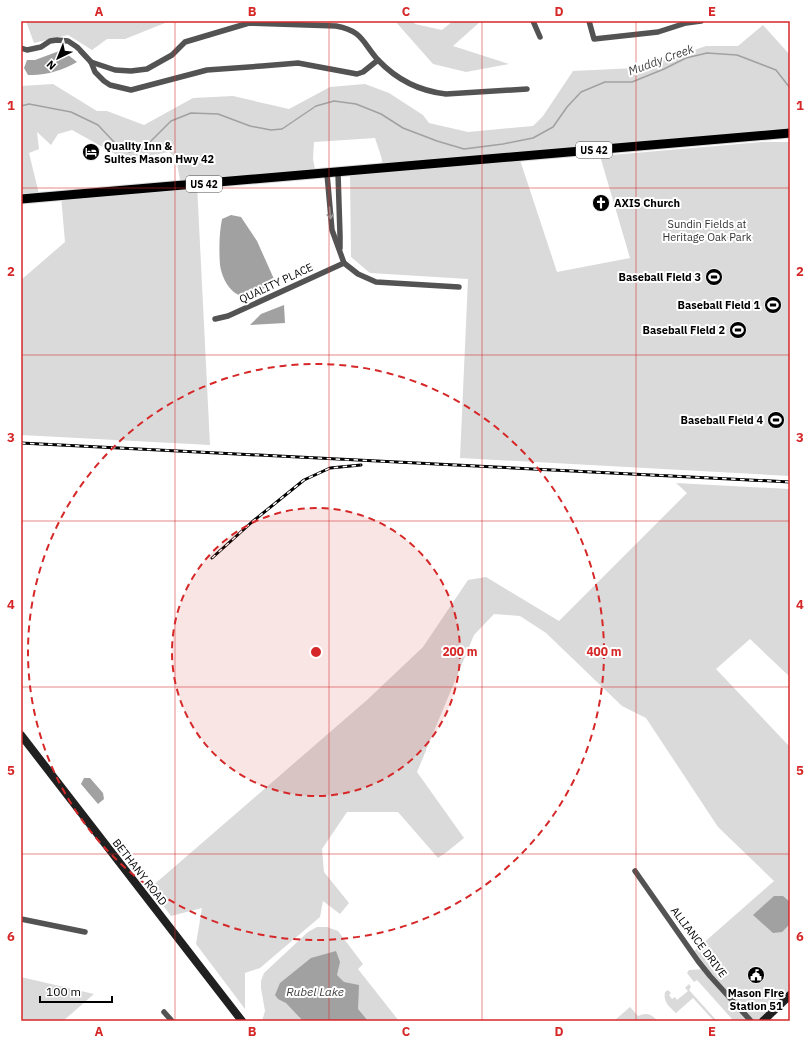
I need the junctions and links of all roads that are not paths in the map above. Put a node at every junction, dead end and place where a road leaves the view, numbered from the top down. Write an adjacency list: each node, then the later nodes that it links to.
1 (533, 21): 5 (street)
2 (589, 21): 4 (street)
3 (701, 21): 4 (street)
4 (686, 22)
5 (540, 38)
6 (21, 48): 8 (street)
7 (378, 60): 8 (street); 8 (street); 9 (street)
8 (91, 62)
9 (527, 89)
10 (790, 133): 11 (main road, US 42)
11 (338, 173): 12 (main road, US 42); 14 (street)
12 (327, 174): 13 (main road, US 42); 14 (street, one-way to 14)
13 (21, 200)
14 (340, 251): 15 (street)
15 (344, 263): 16 (street); 17 (street, QUALITY PLACE)
16 (459, 287)
17 (215, 319)
18 (21, 735): 25 (main road, BETHANY ROAD)
19 (635, 871): 26 (street, ALLIANCE DRIVE)
20 (21, 919): 21 (street)
21 (85, 932)
22 (790, 995): 27 (main road)
23 (164, 1012): 24 (street)
24 (172, 1021)
25 (242, 1021)
26 (752, 1021)
27 (762, 1021)

